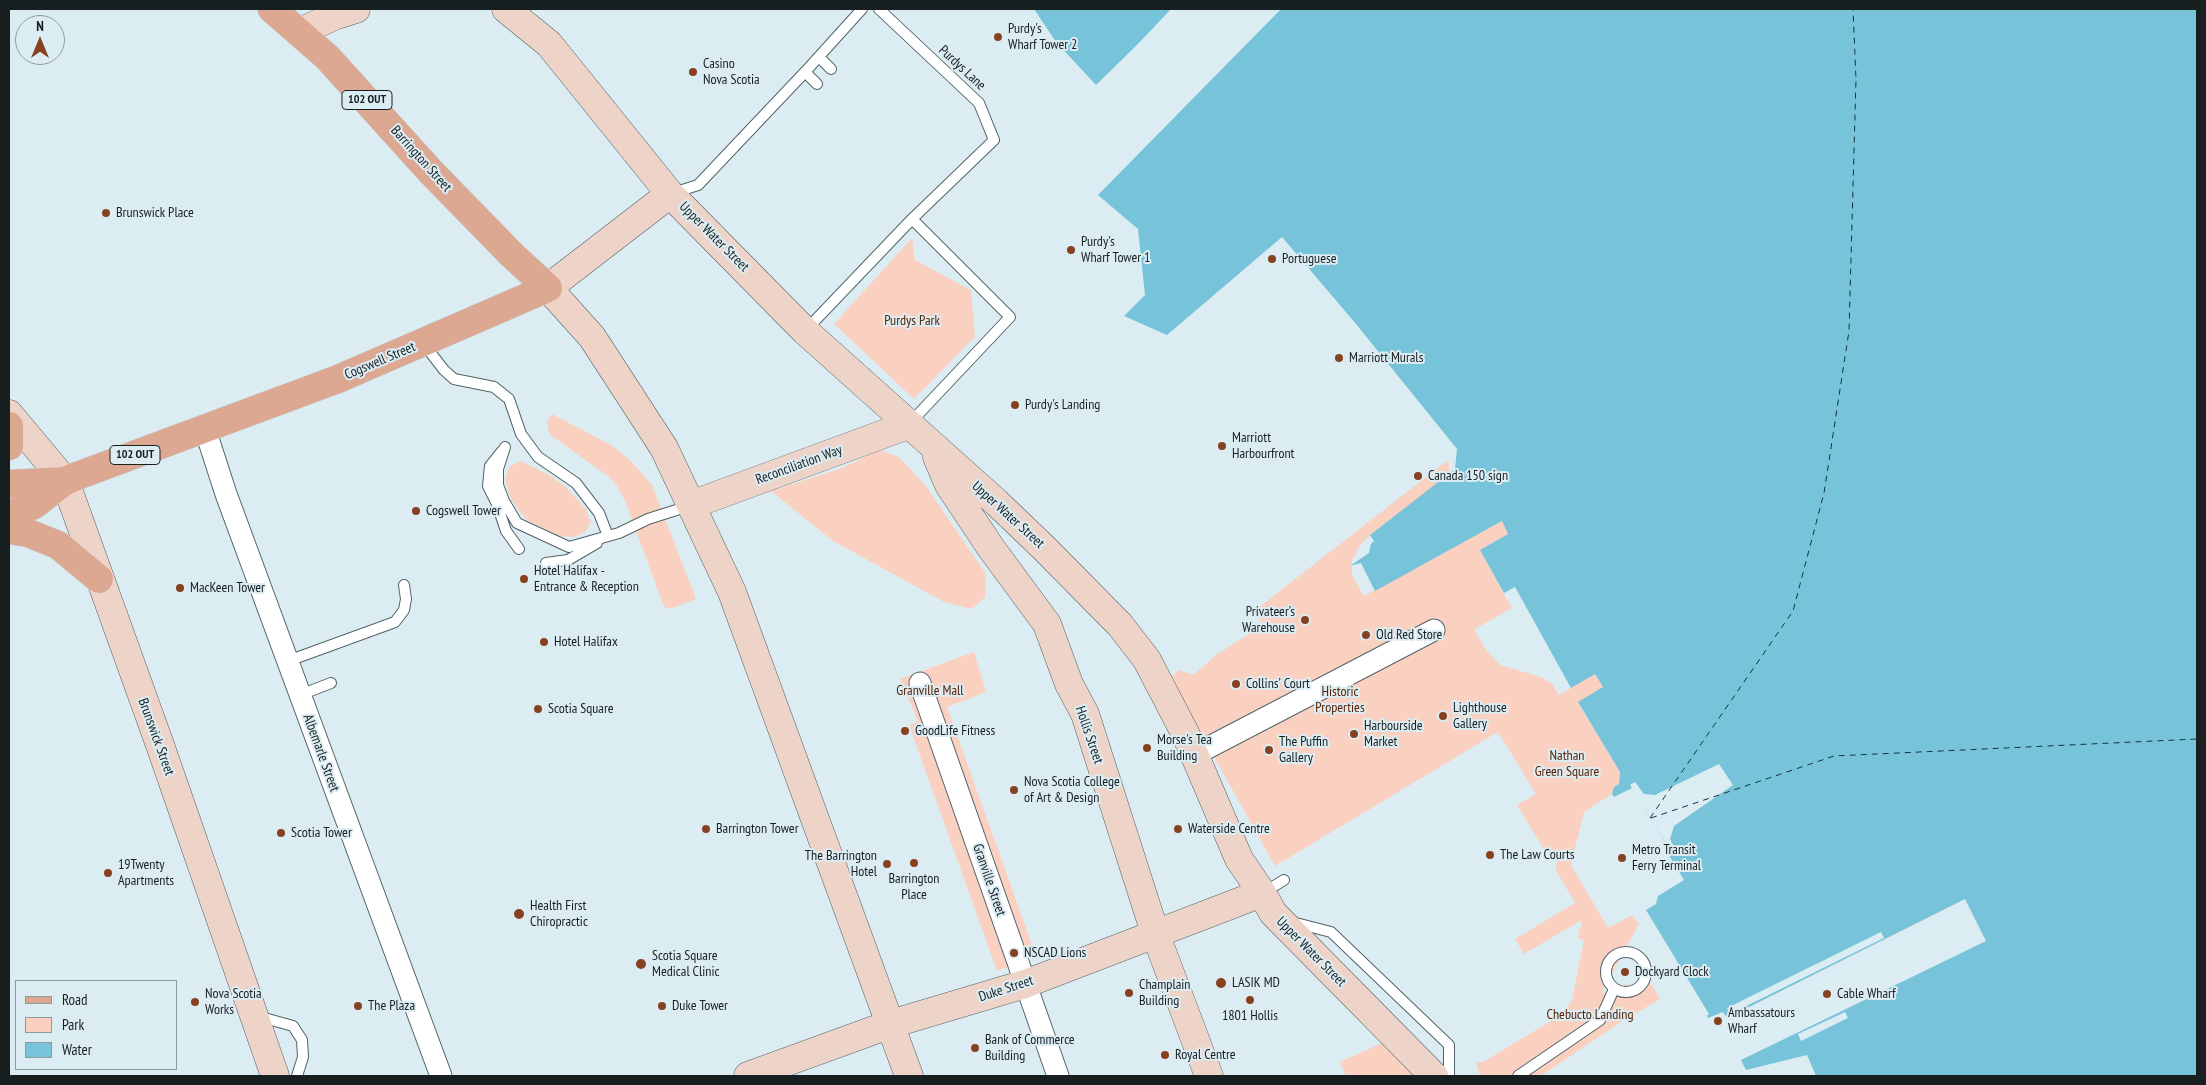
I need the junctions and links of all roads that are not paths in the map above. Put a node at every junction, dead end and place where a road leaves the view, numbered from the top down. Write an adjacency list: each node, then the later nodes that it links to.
1 (272, 9): 6 (main road, Barrington Street)
2 (356, 9): 6 (street)
3 (506, 9): 11 (street, Upper Water Street)
4 (862, 9): 7 (lane)
5 (879, 9): 12 (lane, Purdys Lane)
6 (300, 32): 13 (main road, Barrington Street / 102 OUT)
7 (819, 57): 8 (lane); 9 (lane)
8 (831, 69)
9 (805, 72): 10 (lane); 11 (lane)
10 (817, 84)
11 (670, 194): 13 (street, Cogswell Street); 14 (street, Upper Water Street)
12 (912, 220): 14 (lane, Purdys Lane); 17 (lane)
13 (548, 288): 15 (main road, Cogswell Street); 24 (street)
14 (805, 331): 17 (street, Upper Water Street)
15 (423, 342): 19 (main road, Cogswell Street); 27 (lane)
16 (9, 414): 22 (street, Brunswick Street)
17 (908, 424): 21 (street, Upper Water Street); 24 (street, Reconciliation Way)
18 (9, 426): 20 (main road)
19 (204, 429): 22 (main road, Cogswell Street / 102 OUT); 33 (street, Albemarle Street)
20 (9, 446)
21 (932, 447): 37 (street, Upper Water Street); 40 (street, Hollis Street)
22 (65, 481): 23 (main road, Cogswell Street / 102 OUT); 25 (main road, Cogswell Street); 30 (street, Brunswick Street)
23 (9, 484)
24 (691, 505): 27 (lane); 44 (street)
25 (9, 515)
26 (9, 530): 30 (main road)
27 (608, 536): 28 (lane); 29 (lane)
28 (518, 549)
29 (546, 563)
30 (99, 579): 43 (street, Brunswick Street)
31 (404, 585): 33 (lane)
32 (1434, 630): 37 (street)
33 (288, 660): 36 (street, Albemarle Street)
34 (331, 683): 36 (lane)
35 (920, 683): 41 (street, Granville Street)
36 (300, 695): 47 (street, Albemarle Street)
37 (1194, 756): 38 (street, Upper Water Street)
38 (1273, 887): 39 (street, Upper Water Street); 40 (street, Duke Street)
39 (1276, 918): 52 (street, Upper Water Street); 53 (lane)
40 (1155, 933): 41 (street, Duke Street); 51 (street, Hollis Street)
41 (1025, 984): 44 (street, Duke Street); 50 (street, Granville Street)
42 (1614, 989): 42 (lane); 54 (lane)
43 (253, 1015): 45 (street, Brunswick Street); 46 (lane)
44 (891, 1024): 48 (street, Duke Street); 49 (street)
45 (275, 1076)
46 (297, 1076)
47 (441, 1076)
48 (748, 1076)
49 (909, 1076)
50 (1058, 1076)
51 (1209, 1076)
52 (1434, 1076)
53 (1449, 1076)
54 (1518, 1076)

